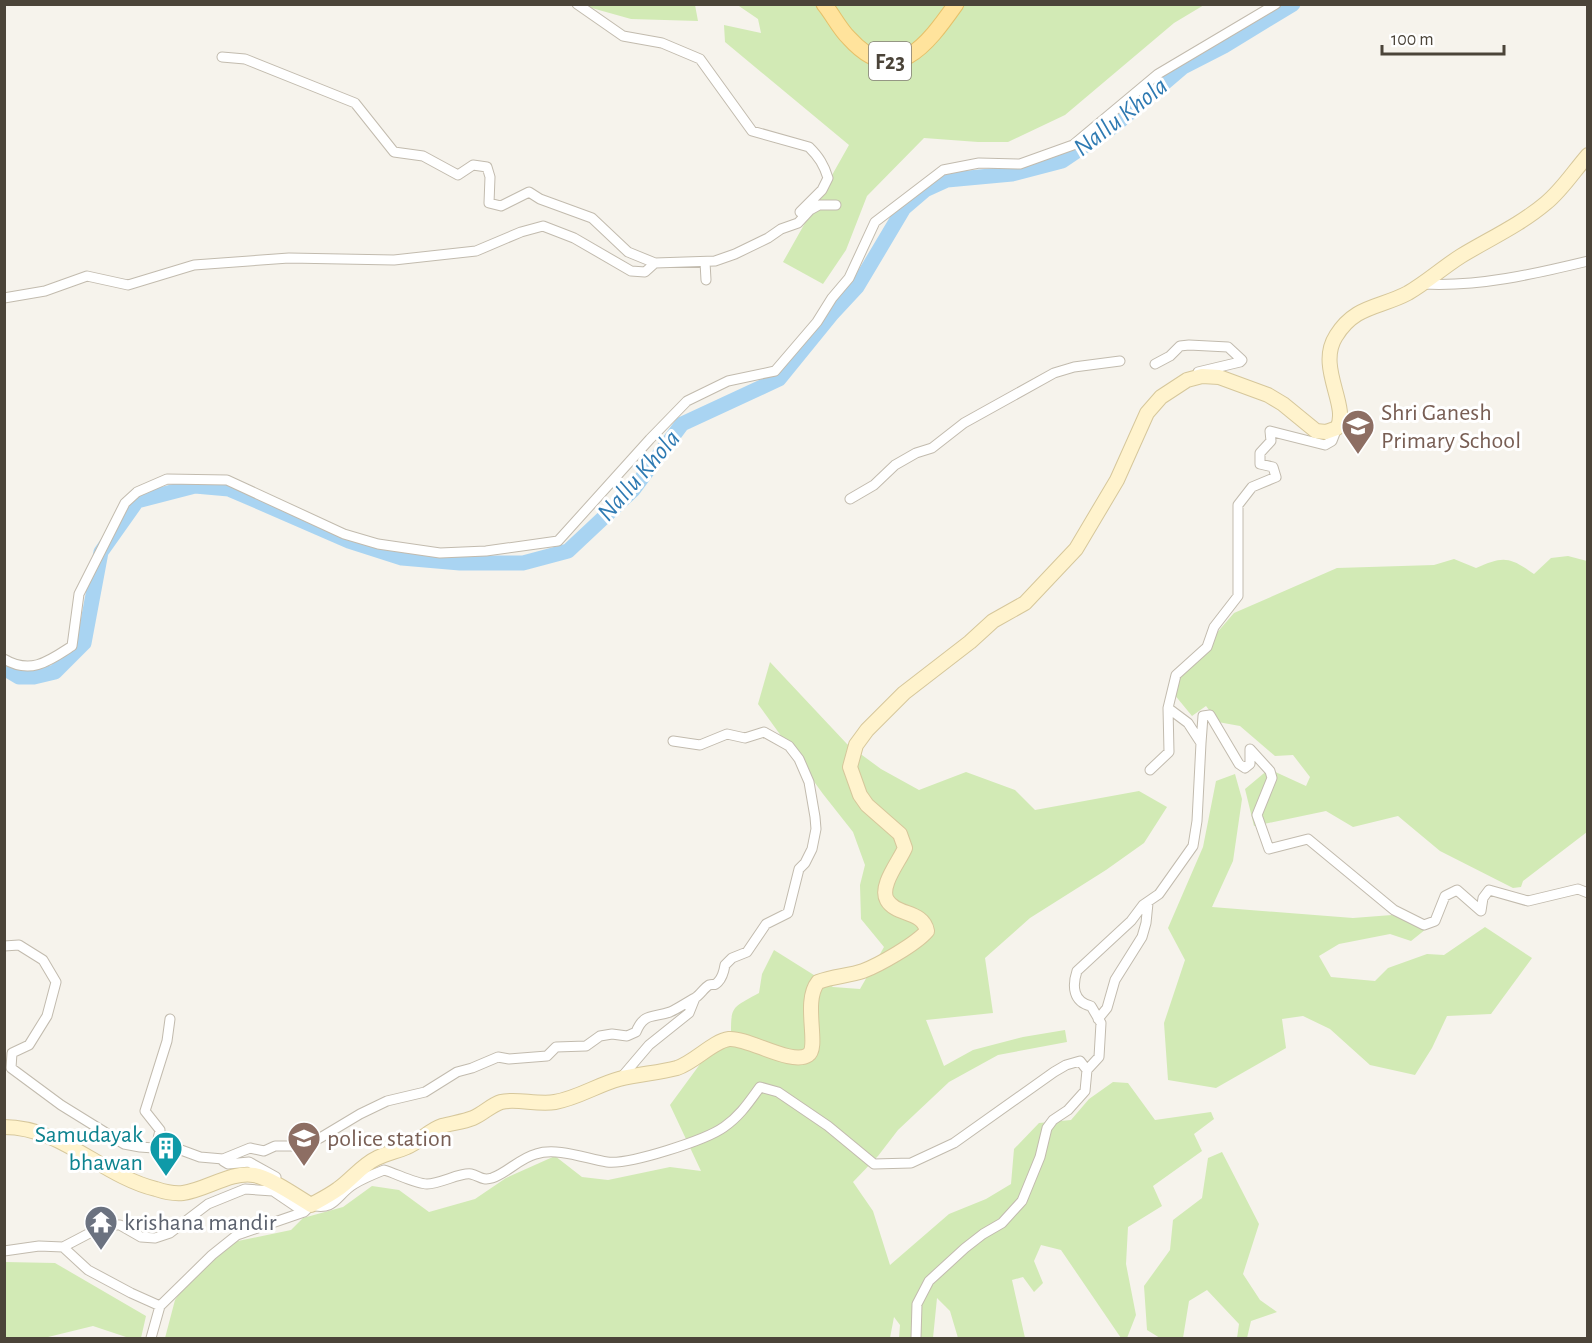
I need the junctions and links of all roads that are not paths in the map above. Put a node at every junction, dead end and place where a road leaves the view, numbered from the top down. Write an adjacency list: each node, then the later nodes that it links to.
1 (577, 4): 8 (street)
2 (824, 4): 3 (main road, F23)
3 (956, 4)
4 (1276, 4): 20 (street)
5 (222, 57): 11 (street)
6 (1587, 155): 13 (main road)
7 (836, 206): 8 (street)
8 (786, 227): 10 (street)
9 (1587, 261): 13 (street)
10 (705, 262): 11 (street); 12 (street)
11 (656, 263): 14 (street)
12 (706, 280)
13 (1424, 284): 18 (main road)
14 (4, 298)
15 (1120, 362): 19 (street)
16 (1155, 364): 17 (street)
17 (1187, 380): 18 (main road); 32 (main road)
18 (1337, 428): 21 (street)
19 (850, 499)
20 (4, 658)
21 (1168, 708): 23 (street); 24 (street)
22 (673, 741): 28 (street)
23 (1201, 742): 25 (street); 26 (street)
24 (1150, 770)
25 (1587, 893)
26 (1148, 903): 30 (street); 30 (street)
27 (4, 946): 34 (street)
28 (695, 998): 32 (street); 35 (street)
29 (170, 1019): 34 (street)
30 (1098, 1019): 31 (street)
31 (1087, 1070): 37 (street); 42 (street)
32 (620, 1079): 37 (main road)
33 (4, 1127): 36 (main road)
34 (156, 1148): 35 (street)
35 (223, 1159): 36 (street)
36 (288, 1191): 37 (main road)
37 (307, 1209): 38 (street); 40 (street)
38 (63, 1247): 39 (street); 40 (street)
39 (4, 1251)
40 (160, 1306): 41 (street)
41 (151, 1338)
42 (916, 1338)

